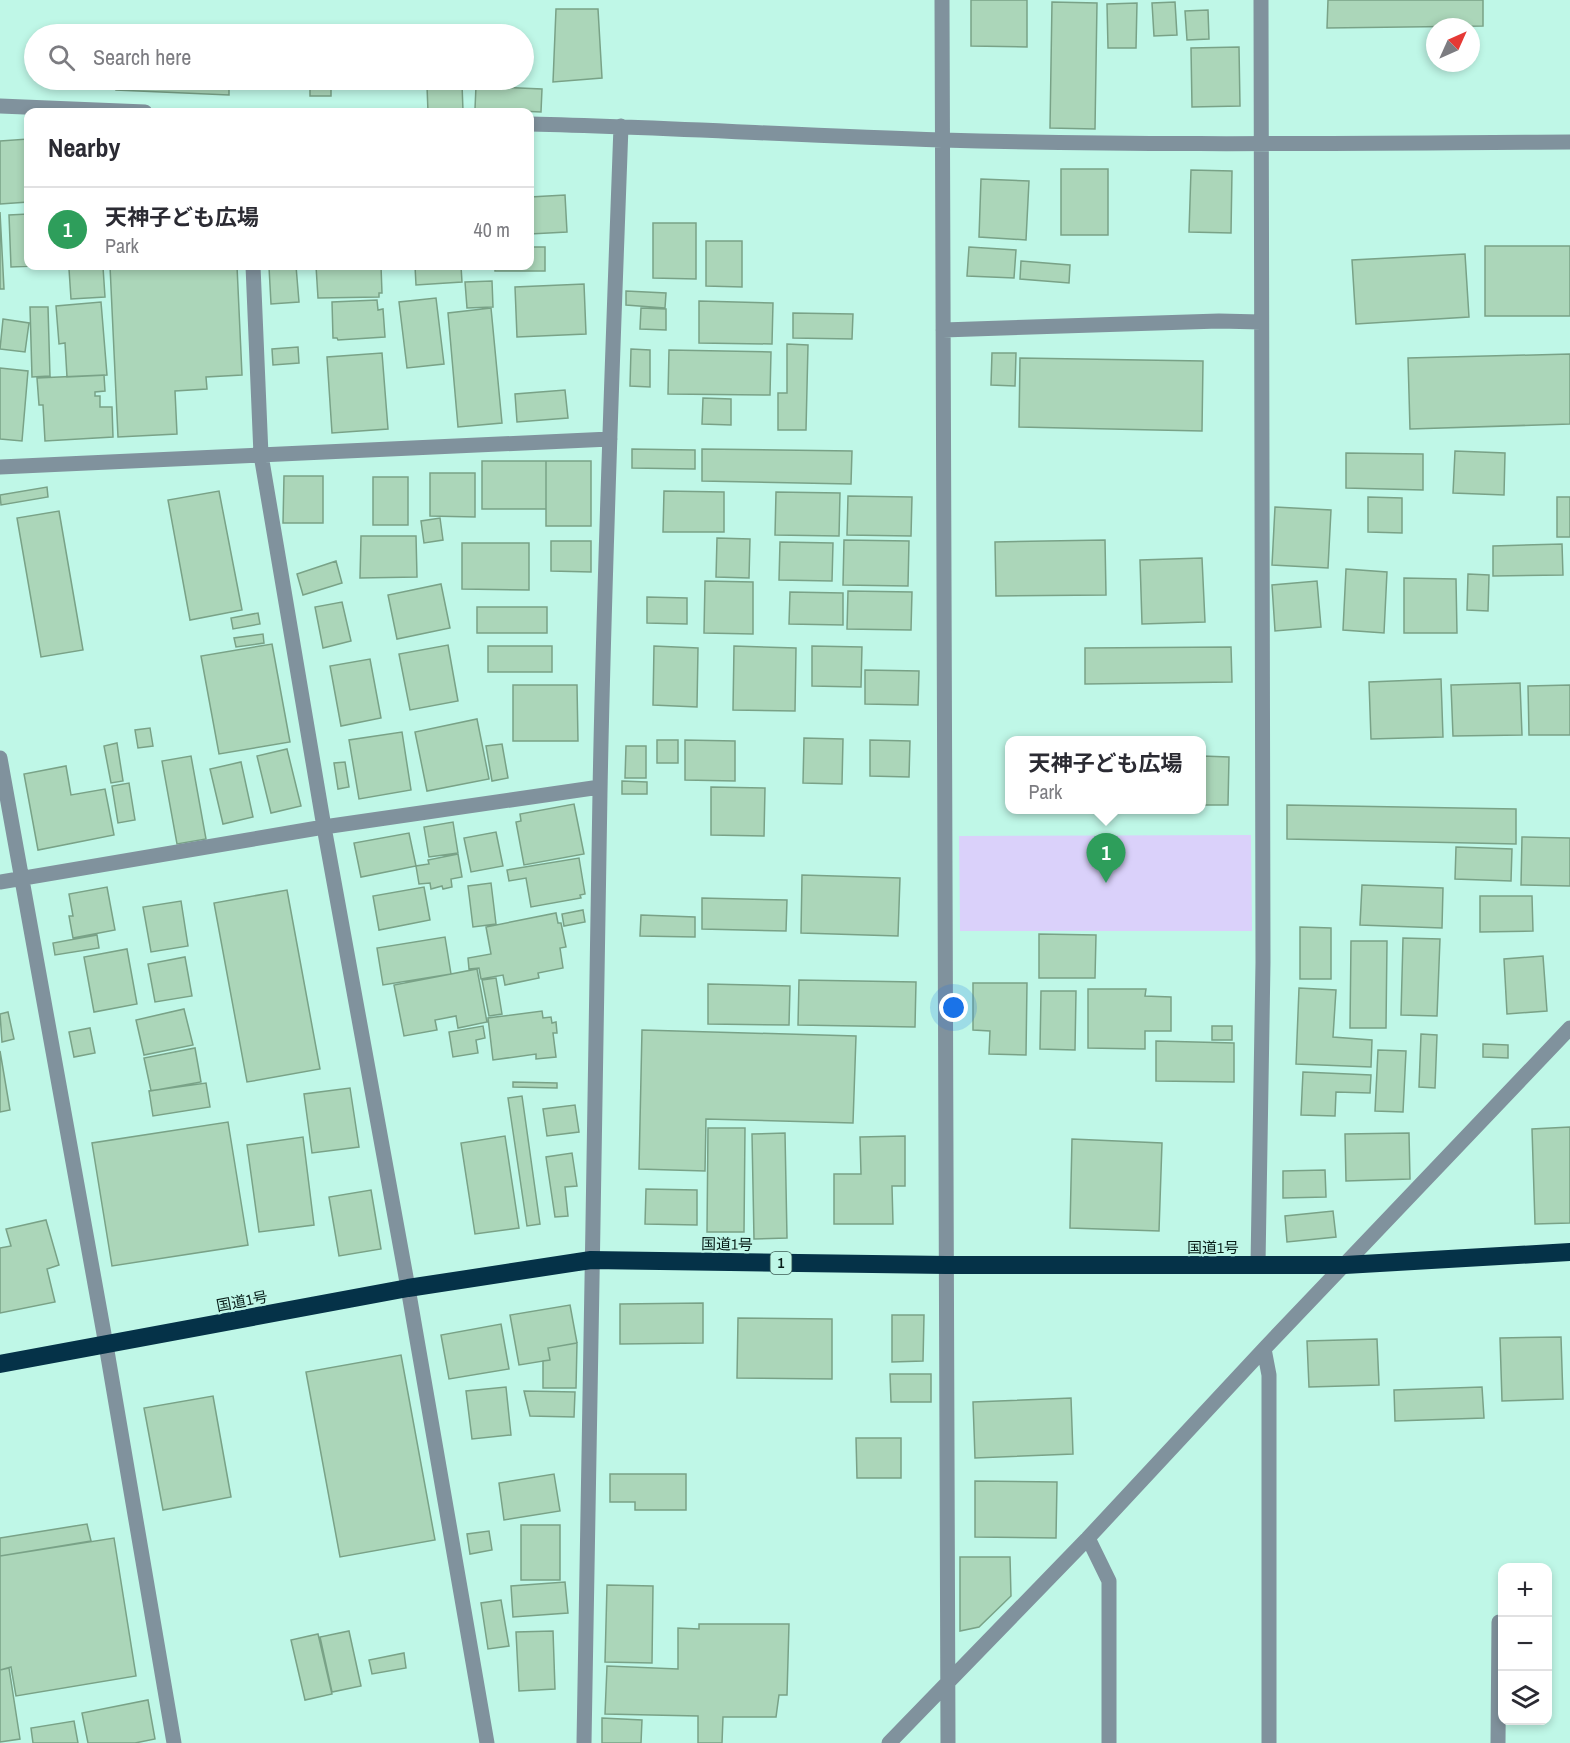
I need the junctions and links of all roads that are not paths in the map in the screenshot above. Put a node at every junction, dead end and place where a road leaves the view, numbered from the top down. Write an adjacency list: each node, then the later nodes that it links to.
1 (942, 0): 7 (street)
2 (1261, 0): 9 (street)
3 (0, 106): 4 (street)
4 (48, 108)
5 (534, 124): 6 (street)
6 (621, 126): 7 (street); 13 (street)
7 (943, 140): 9 (street); 12 (street)
8 (1570, 142): 9 (street)
9 (1260, 143): 11 (street)
10 (253, 270): 14 (street)
11 (1261, 322): 12 (street); 25 (street)
12 (943, 330): 24 (street)
13 (610, 439): 14 (street); 17 (street)
14 (261, 455): 15 (street); 18 (street)
15 (0, 467)
16 (0, 758): 19 (street)
17 (600, 788): 18 (street); 23 (street)
18 (324, 827): 19 (street); 27 (street)
19 (22, 879): 20 (street); 28 (street)
20 (0, 882)
21 (1570, 1028): 26 (street)
22 (1570, 1252): 26 (highway, 国道1号 / 1)
23 (591, 1260): 24 (highway, 国道1号 / 1); 27 (highway, 国道1号 / 1); 36 (street)
24 (946, 1265): 25 (highway, 国道1号 / 1); 33 (street)
25 (1258, 1265): 26 (highway, 国道1号 / 1)
26 (1345, 1265): 29 (street)
27 (408, 1288): 28 (highway, 国道1号 / 1); 35 (street)
28 (106, 1345): 30 (highway, 国道1号 / 1); 34 (street)
29 (1264, 1348): 31 (street); 40 (street)
30 (0, 1364)
31 (1088, 1538): 33 (street); 39 (street)
32 (1499, 1671): 41 (street)
33 (948, 1680): 37 (street); 38 (street)
34 (174, 1743)
35 (487, 1743)
36 (584, 1743)
37 (889, 1743)
38 (948, 1743)
39 (1109, 1743)
40 (1269, 1743)
41 (1498, 1743)

